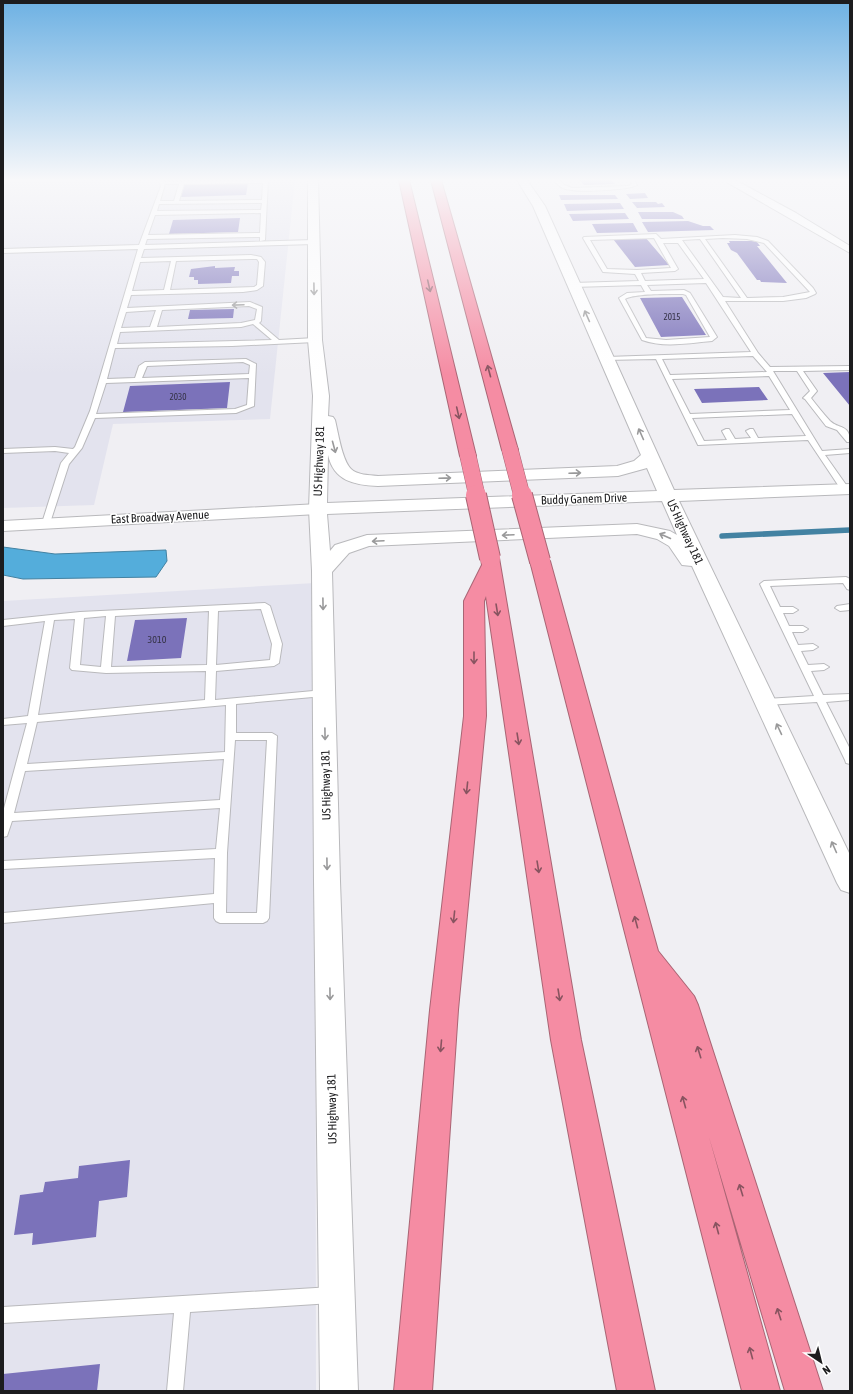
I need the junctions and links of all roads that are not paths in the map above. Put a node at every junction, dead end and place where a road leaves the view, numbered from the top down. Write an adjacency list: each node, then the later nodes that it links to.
1 (142, 245): 12 (lane)
2 (230, 245): 12 (lane)
3 (314, 245): 30 (main road, US Highway 181, one-way to 30)
4 (419, 245): 69 (highway, one-way to 69, bridge)
5 (459, 245): 111 (highway, one-way to 5, bridge)
6 (556, 245): 19 (main road, US Highway 181)
7 (590, 245): 16 (lane)
8 (661, 245): 16 (lane)
9 (682, 245): 17 (lane)
10 (707, 245): 24 (lane)
11 (769, 245): 24 (lane)
12 (141, 248): 13 (lane); 15 (lane)
13 (3, 251)
14 (174, 259): 15 (lane); 21 (lane); 21 (lane)
15 (138, 260): 20 (lane)
16 (637, 272): 18 (lane)
17 (707, 281): 18 (lane); 23 (lane)
18 (642, 282): 19 (lane); 22 (lane)
19 (573, 285): 37 (main road, US Highway 181, one-way to 19)
20 (129, 292): 21 (lane); 26 (lane)
21 (167, 292)
22 (649, 293): 31 (lane); 31 (lane)
23 (721, 299): 24 (lane); 34 (lane)
24 (745, 299)
25 (159, 309): 26 (lane); 27 (lane, one-way to 25); 28 (lane)
26 (123, 310): 29 (lane)
27 (255, 322): 28 (lane); 32 (lane)
28 (153, 328): 29 (lane)
29 (117, 330): 33 (lane)
30 (315, 340): 32 (lane); 45 (main road, US Highway 181)
31 (678, 341): 35 (lane)
32 (278, 342): 33 (lane)
33 (112, 346): 44 (lane)
34 (755, 354): 35 (lane); 40 (lane)
35 (688, 356): 36 (lane)
36 (658, 357): 37 (lane); 42 (lane)
37 (607, 359): 63 (main road, US Highway 181, one-way to 37)
38 (850, 368): 39 (lane)
39 (799, 369): 40 (lane); 57 (lane)
40 (769, 372): 42 (lane); 46 (lane)
41 (252, 376): 43 (lane); 43 (lane); 47 (lane)
42 (668, 377): 48 (lane)
43 (138, 380): 44 (lane)
44 (102, 381): 47 (lane)
45 (321, 396): 63 (main road, one-way to 63); 66 (main road, US Highway 181)
46 (795, 412): 48 (lane); 53 (lane)
47 (92, 416): 61 (lane)
48 (687, 416): 58 (lane)
49 (770, 430): 56 (lane)
50 (788, 430): 54 (lane)
51 (726, 431): 58 (lane)
52 (750, 431): 55 (lane)
53 (811, 438): 54 (lane); 62 (lane)
54 (794, 439): 56 (lane)
55 (756, 440): 56 (lane); 58 (lane)
56 (776, 440)
57 (850, 440)
58 (732, 441)
59 (3, 451): 61 (lane)
60 (850, 451): 62 (lane)
61 (75, 452): 67 (lane)
62 (820, 453): 64 (lane)
63 (650, 456): 65 (main road, US Highway 181)
64 (848, 489): 65 (main road, Buddy Ganem Drive)
65 (668, 496): 66 (main road, Buddy Ganem Drive); 75 (main road, US Highway 181)
66 (318, 509): 67 (main road, East Broadway Avenue); 70 (main road, US Highway 181)
67 (46, 523): 68 (main road, East Broadway Avenue)
68 (3, 526)
69 (490, 562): 117 (highway, one-way to 117); 118 (highway, one-way to 118)
70 (322, 571): 75 (main road, one-way to 70); 90 (main road, US Highway 181, one-way to 90)
71 (849, 583): 76 (lane)
72 (850, 607): 73 (lane)
73 (840, 608)
74 (214, 609): 78 (lane); 87 (lane); 87 (lane)
75 (722, 610): 94 (main road, US Highway 181)
76 (778, 610): 77 (lane); 82 (lane)
77 (793, 610)
78 (111, 614): 79 (lane); 89 (lane)
79 (80, 615): 80 (lane); 89 (lane)
80 (50, 617): 81 (lane); 96 (lane)
81 (3, 623)
82 (786, 629): 83 (lane); 85 (lane)
83 (803, 629)
84 (813, 647): 85 (lane)
85 (795, 648): 88 (lane)
86 (824, 667): 88 (lane)
87 (212, 668): 89 (lane); 95 (lane)
88 (805, 668): 92 (lane)
89 (106, 670)
90 (324, 693): 93 (lane); 112 (main road, US Highway 181, one-way to 112)
91 (850, 697): 92 (lane)
92 (820, 698): 94 (lane); 99 (lane)
93 (231, 702): 95 (lane); 98 (lane)
94 (766, 702): 108 (main road, US Highway 181, one-way to 94)
95 (210, 703): 96 (lane)
96 (32, 719): 97 (lane); 102 (lane)
97 (3, 722)
98 (230, 738): 100 (lane); 109 (lane)
99 (845, 738): 101 (lane)
100 (230, 755): 102 (lane); 103 (lane)
101 (850, 760)
102 (20, 768): 104 (lane)
103 (226, 804): 104 (lane); 106 (lane)
104 (8, 818): 105 (lane)
105 (3, 833)
106 (221, 853): 107 (lane); 109 (lane)
107 (3, 865)
108 (850, 883)
109 (220, 898): 110 (lane)
110 (3, 918)
111 (643, 950): 119 (highway, one-way to 111); 120 (highway, one-way to 111)
112 (336, 1295): 113 (lane); 116 (main road, US Highway 181)
113 (183, 1304): 114 (lane); 115 (lane)
114 (3, 1315)
115 (175, 1391)
116 (339, 1391)
117 (414, 1391)
118 (636, 1391)
119 (761, 1391)
120 (804, 1391)

